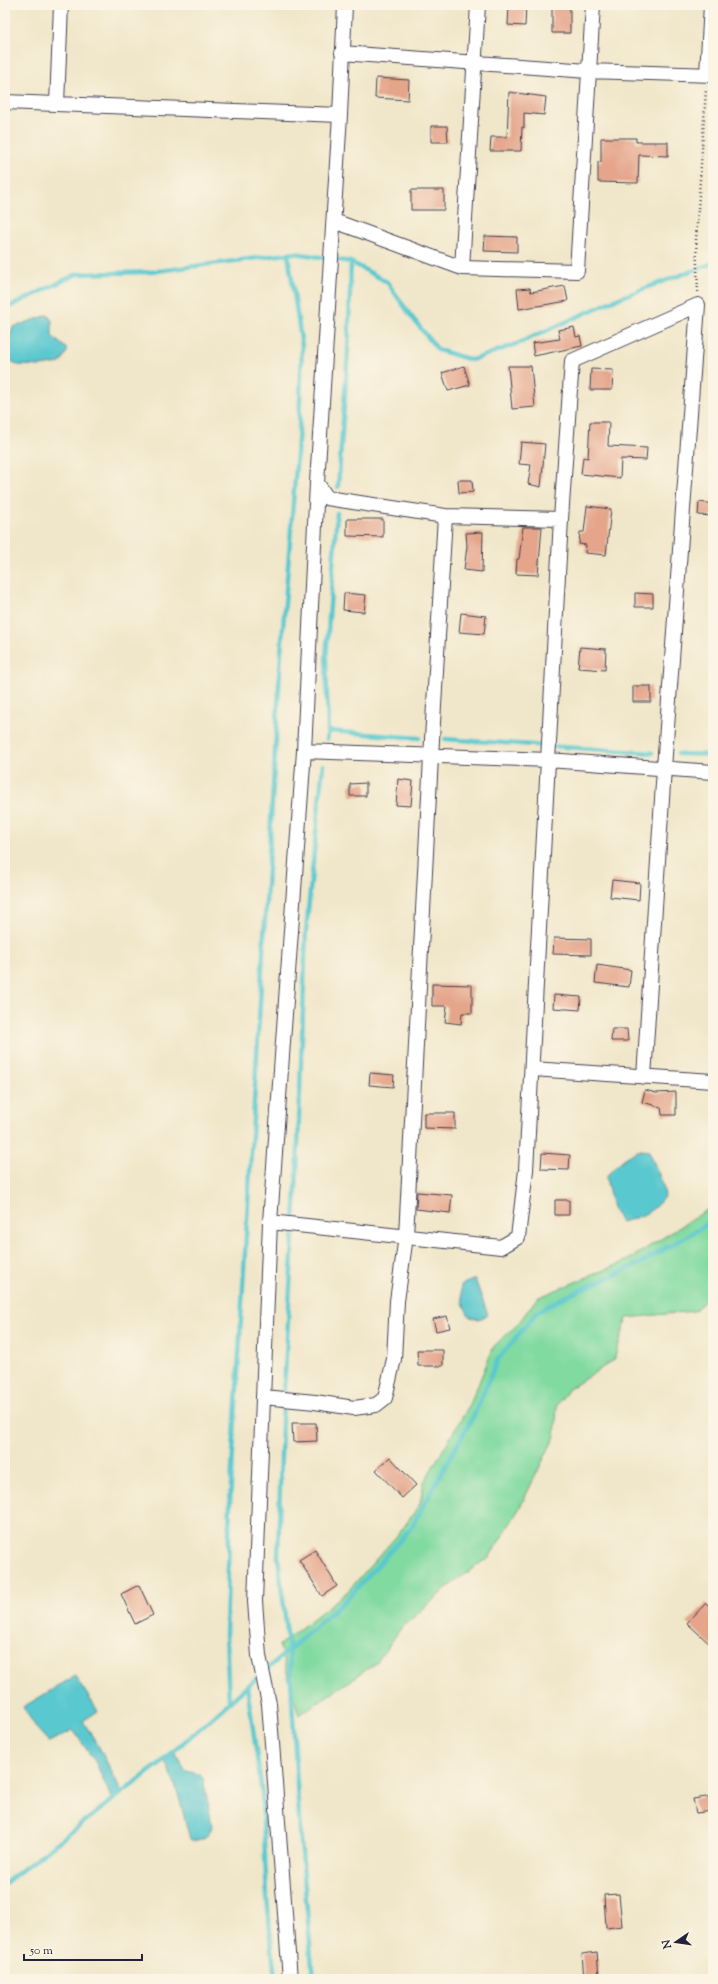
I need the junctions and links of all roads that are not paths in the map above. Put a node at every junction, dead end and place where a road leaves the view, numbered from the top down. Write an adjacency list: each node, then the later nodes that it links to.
1 (61, 5): 11 (street)
2 (345, 5): 6 (street)
3 (478, 5): 7 (street)
4 (593, 5): 8 (street)
5 (711, 5): 9 (street)
6 (342, 53): 7 (street); 12 (street)
7 (475, 63): 8 (street); 14 (street)
8 (588, 71): 9 (street); 14 (street)
9 (710, 75)
10 (5, 102): 11 (street)
11 (57, 104): 12 (street)
12 (340, 115): 13 (street)
13 (334, 221): 14 (street); 15 (street)
14 (462, 268)
15 (317, 483): 16 (street); 18 (street)
16 (445, 516): 17 (street); 19 (street)
17 (561, 519): 20 (street); 21 (street)
18 (304, 751): 19 (street); 26 (street)
19 (431, 757): 20 (street); 27 (street)
20 (548, 760): 21 (street); 23 (street)
21 (664, 768): 22 (street); 24 (street)
22 (713, 772)
23 (532, 1069): 24 (street); 27 (street)
24 (644, 1077): 25 (street)
25 (713, 1081)
26 (270, 1222): 27 (street); 28 (street)
27 (406, 1236): 28 (street)
28 (263, 1397): 29 (street)
29 (290, 1979)

